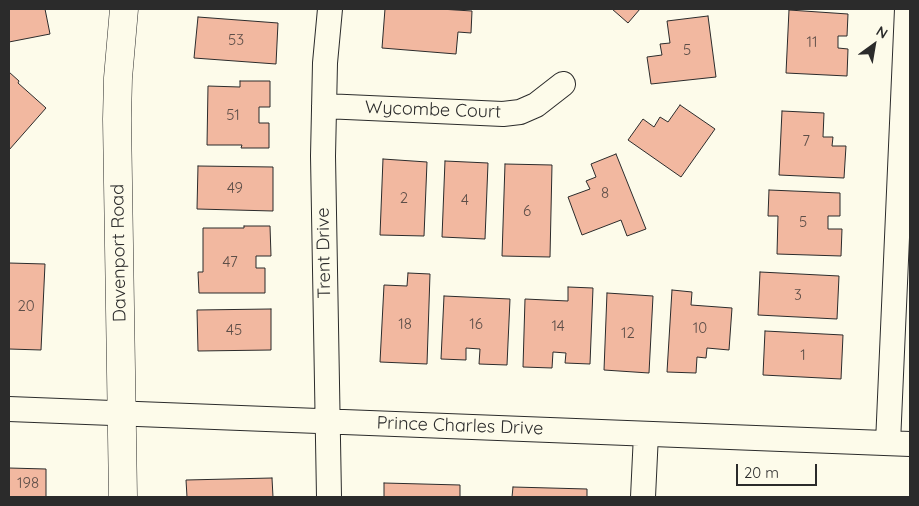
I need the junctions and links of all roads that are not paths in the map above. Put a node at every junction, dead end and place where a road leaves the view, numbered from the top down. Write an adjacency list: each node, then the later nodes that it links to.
1 (124, 9): 7 (street, Davenport Road)
2 (330, 9): 5 (street, Trent Drive)
3 (907, 9): 10 (street)
4 (564, 84): 5 (street, Wycombe Court)
5 (324, 106): 8 (street, Trent Drive)
6 (9, 409): 7 (street, Prince Charles Drive)
7 (121, 413): 8 (street, Prince Charles Drive); 11 (street, Davenport Road)
8 (328, 420): 9 (street, Prince Charles Drive); 12 (street, Trent Drive)
9 (646, 434): 10 (street, Prince Charles Drive); 13 (street)
10 (899, 444)
11 (123, 497)
12 (329, 497)
13 (643, 497)

